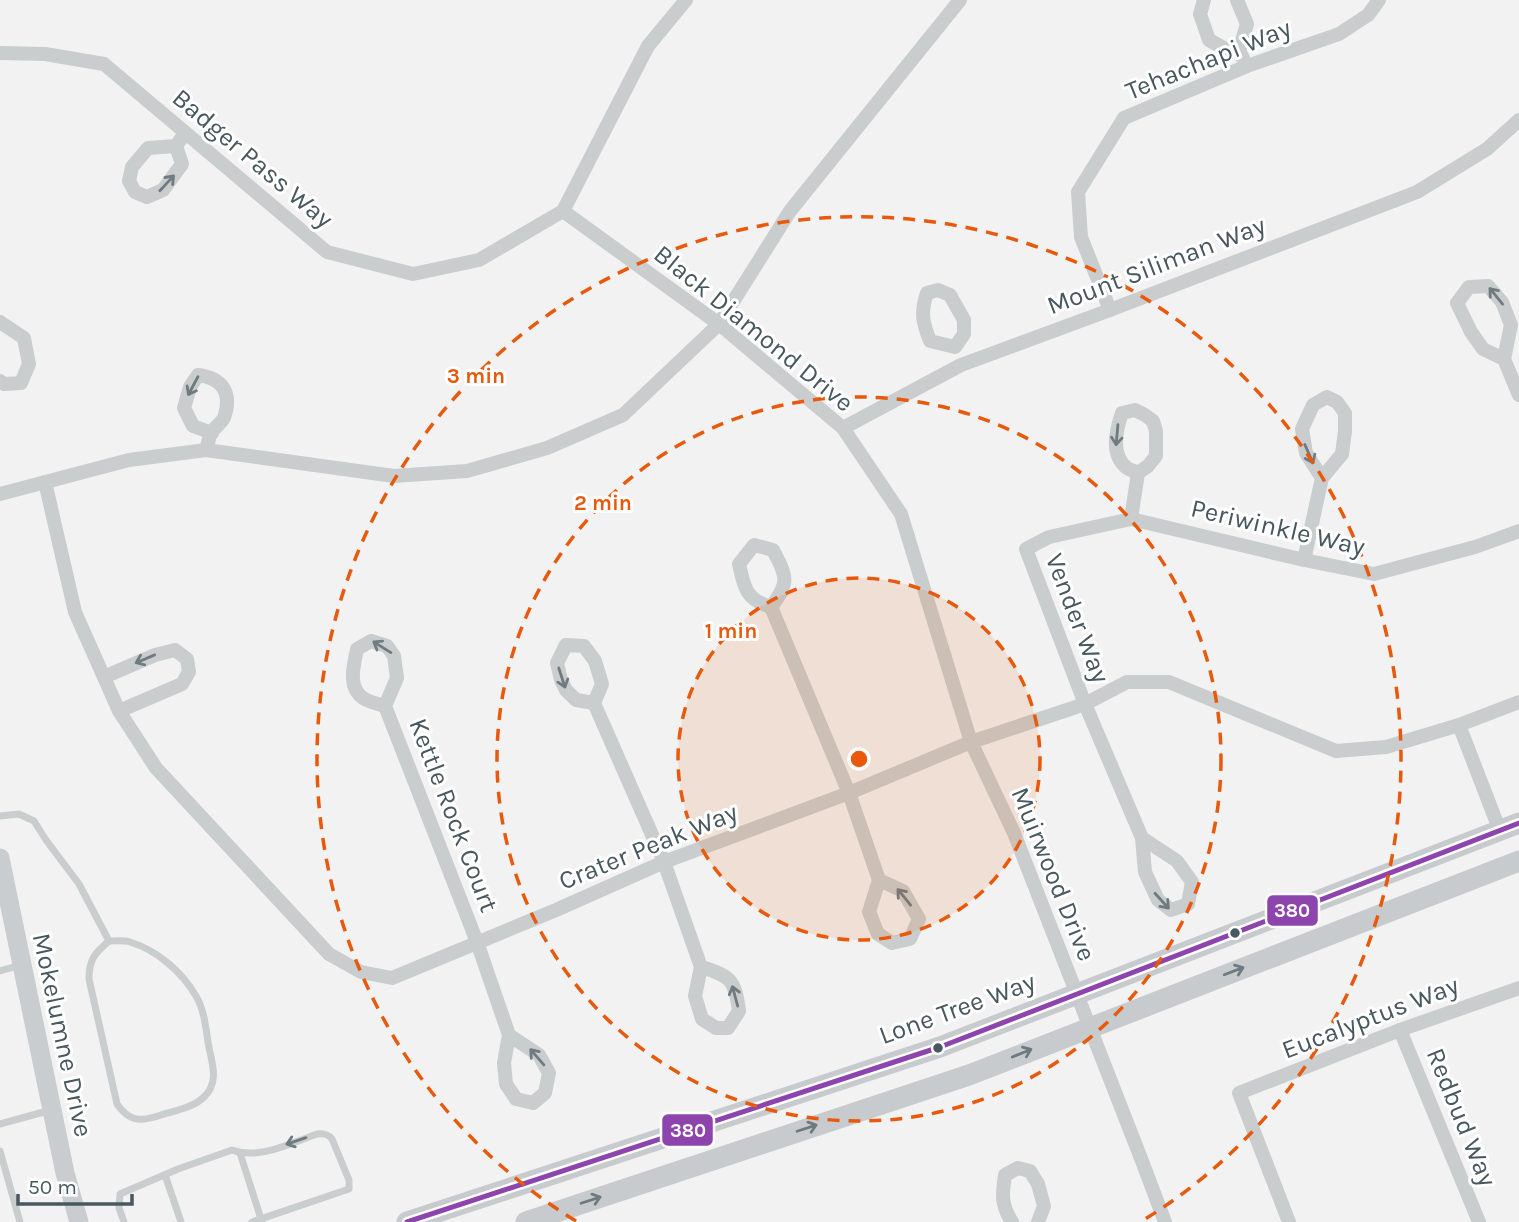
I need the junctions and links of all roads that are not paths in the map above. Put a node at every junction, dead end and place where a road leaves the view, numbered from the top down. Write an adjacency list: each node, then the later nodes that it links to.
1 (686, 0): 12 (street)
2 (960, 0): 15 (street)
3 (1204, 0): 6 (street)
4 (1237, 0): 6 (street)
5 (1380, 0): 8 (street, Tehachapi Way)
6 (1239, 51): 8 (street)
7 (0, 53): 10 (street, Badger Pass Way)
8 (1247, 65): 13 (street, Tehachapi Way)
9 (1519, 120): 13 (street, Mount Siliman Way)
10 (186, 133): 11 (street); 12 (street, Badger Pass Way)
11 (176, 146)
12 (563, 211): 15 (street, Black Diamond Drive)
13 (1111, 310): 18 (street, Mount Siliman Way)
14 (0, 323): 19 (street)
15 (719, 324): 21 (street, Black Diamond Drive); 23 (street)
16 (955, 347): 18 (street)
17 (1504, 359): 17 (street, one-way to 17); 20 (street)
18 (961, 365): 21 (street, Mount Siliman Way)
19 (0, 381)
20 (1519, 395)
21 (843, 428): 40 (street, Black Diamond Drive)
22 (212, 433): 23 (street)
23 (206, 450): 26 (street)
24 (1138, 473): 28 (street)
25 (1322, 478): 25 (street, one-way to 25); 31 (street)
26 (45, 482): 27 (street); 33 (street, Crater Peak Way)
27 (0, 494)
28 (1131, 519): 30 (street, Periwinkle Way); 31 (street, Periwinkle Way)
29 (1519, 531): 31 (street, Periwinkle Way)
30 (1026, 550): 36 (street, Vender Way)
31 (1304, 560)
32 (771, 607): 41 (street)
33 (104, 677): 38 (street, Crater Peak Way); 38 (street, one-way to 33)
34 (1519, 702): 39 (street, Crater Peak Way)
35 (594, 703): 46 (street)
36 (1085, 704): 39 (street, Crater Peak Way); 40 (street, Crater Peak Way); 44 (street, Vender Way)
37 (385, 706): 50 (street, Kettle Rock Court)
38 (119, 711): 50 (street, Crater Peak Way)
39 (1459, 725): 43 (street)
40 (971, 742): 41 (street, Crater Peak Way); 55 (street, Muirwood Drive)
41 (849, 793): 46 (street, Crater Peak Way); 48 (street)
42 (0, 816): 49 (lane)
43 (1509, 827): 55 (main road, Lone Tree Way)
44 (1142, 838): 44 (street, Vender Way, one-way to 44)
45 (0, 858): 51 (street, Mokelumne Drive)
46 (664, 862): 50 (street, Crater Peak Way); 52 (street)
47 (1519, 862): 56 (main road, one-way to 47)
48 (878, 880)
49 (109, 941): 49 (lane)
50 (477, 942): 58 (street, Kettle Rock Court)
51 (22, 965): 53 (lane); 59 (street, Mokelumne Drive)
52 (701, 967)
53 (0, 971)
54 (1519, 988): 57 (street, Eucalyptus Way)
55 (1077, 993): 56 (street, Muirwood Drive); 70 (main road, Lone Tree Way)
56 (1090, 1027): 71 (main road, one-way to 56); 74 (street, Muirwood Drive)
57 (1400, 1030): 75 (street, Eucalyptus Way); 76 (street, Redbud Way)
58 (509, 1035): 58 (street, one-way to 58)
59 (52, 1110): 60 (lane); 66 (street, Mokelumne Drive)
60 (0, 1124)
61 (0, 1151): 65 (lane)
62 (240, 1153): 63 (lane); 64 (lane); 64 (lane, one-way to 62)
63 (165, 1175): 67 (lane); 68 (lane)
64 (262, 1220): 69 (lane)
65 (20, 1222)
66 (79, 1222)
67 (124, 1222)
68 (181, 1222)
69 (252, 1222)
70 (407, 1222)
71 (526, 1222)
72 (1012, 1222): 73 (street)
73 (1038, 1222)
74 (1165, 1222)
75 (1289, 1222)
76 (1479, 1222)

